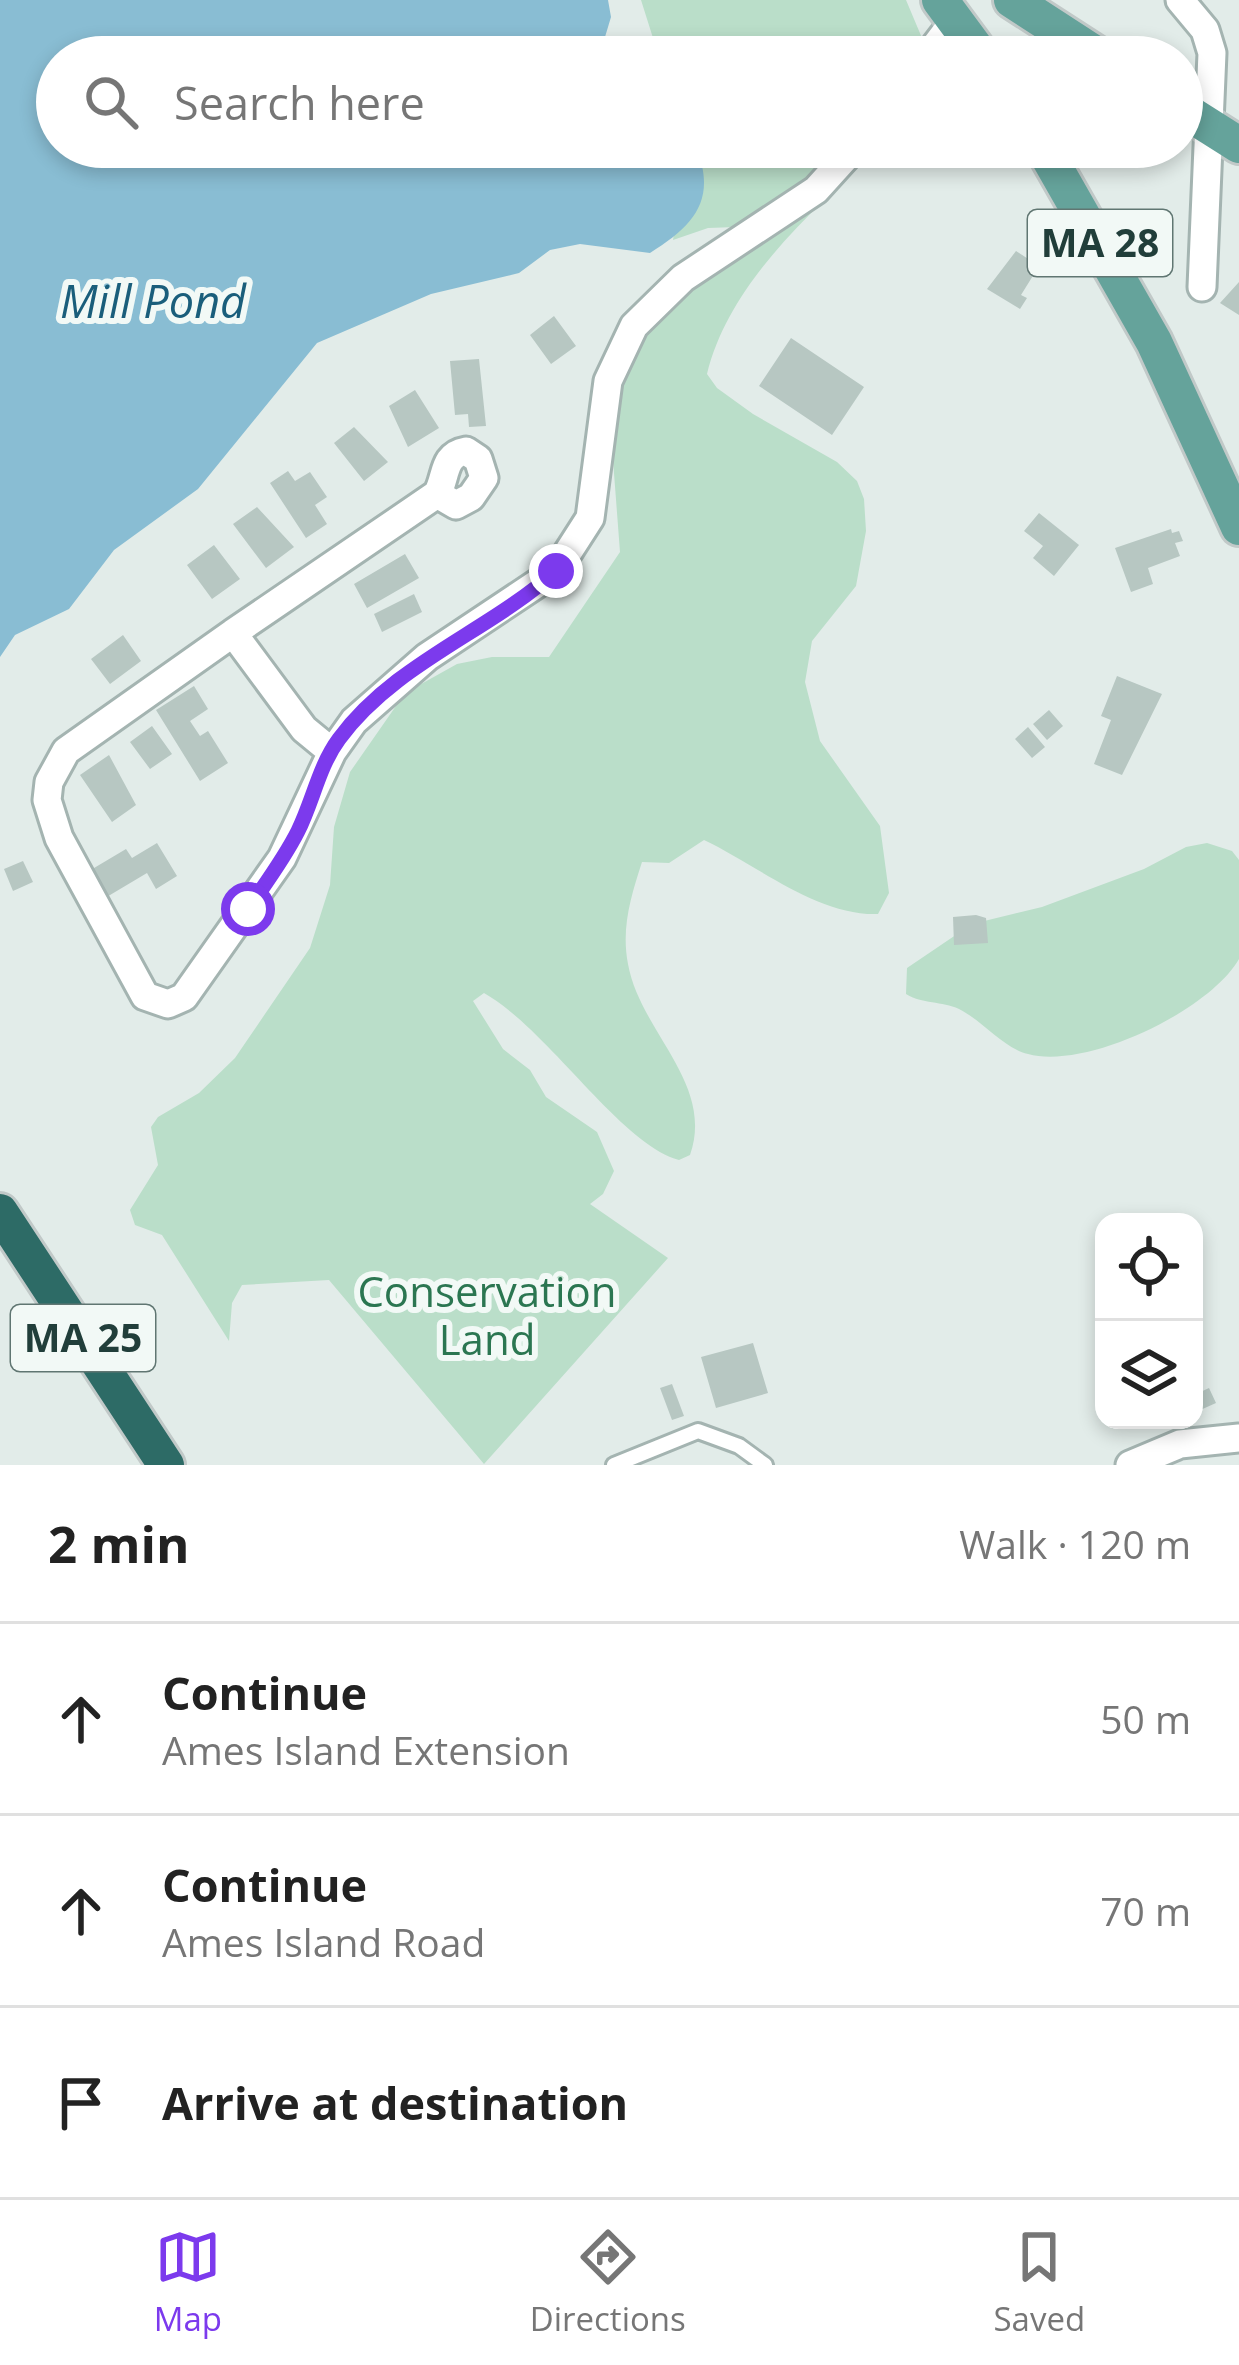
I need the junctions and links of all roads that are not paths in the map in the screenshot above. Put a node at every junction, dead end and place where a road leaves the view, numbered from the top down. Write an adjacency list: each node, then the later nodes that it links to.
1 (1012, 0): 5 (main road)
2 (1180, 0): 6 (street)
3 (947, 10): 4 (main road)
4 (966, 36)
5 (1068, 36)
6 (1203, 79)
7 (1203, 123): 8 (main road)
8 (1239, 145)
9 (836, 168): 16 (street)
10 (1055, 168): 14 (main road, MA 28)
11 (1196, 168): 12 (street)
12 (1202, 287)
13 (436, 494): 15 (street)
14 (1239, 527)
15 (232, 633): 16 (street); 16 (street)
16 (332, 752)
17 (0, 1212): 19 (highway, MA 25)
18 (1239, 1438): 22 (street)
19 (166, 1465)
20 (614, 1465): 21 (lane)
21 (765, 1465)
22 (1130, 1465)

